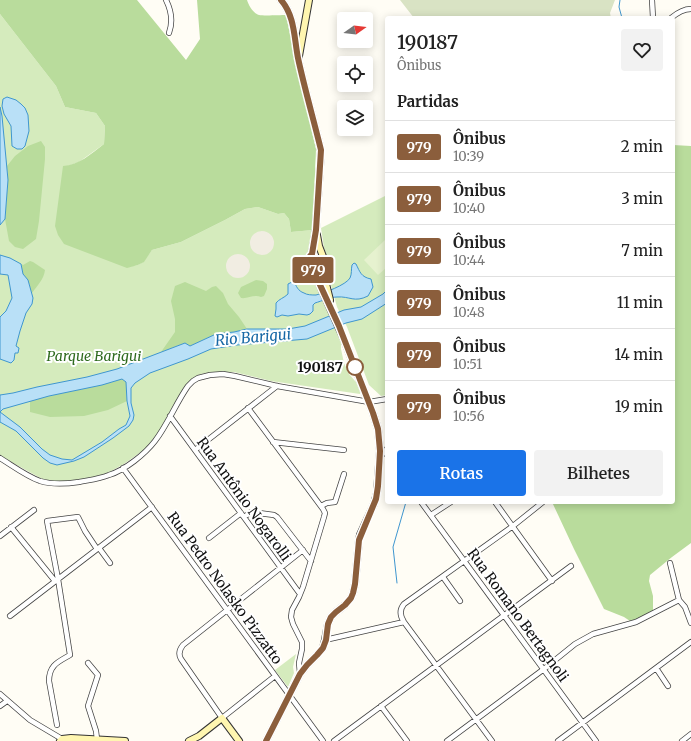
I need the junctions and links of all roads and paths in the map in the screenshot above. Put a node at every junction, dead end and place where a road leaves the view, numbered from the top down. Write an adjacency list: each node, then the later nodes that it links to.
1 (166, 0): 8 (street)
2 (281, 0): 9 (main road)
3 (309, 0): 9 (main road)
4 (652, 0): 6 (street)
5 (691, 9): 7 (street)
6 (653, 16)
7 (674, 16)
8 (169, 34)
9 (298, 59): 10 (main road)
10 (316, 230): 11 (main road); 12 (main road)
11 (312, 254): 12 (main road); 13 (main road)
12 (322, 254): 14 (main road)
13 (311, 265): 14 (main road); 15 (main road)
14 (323, 265): 15 (main road)
15 (324, 288): 18 (main road)
16 (277, 386): 18 (street); 19 (street); 20 (street)
17 (385, 399): 18 (street)
18 (369, 402): 22 (main road)
19 (248, 408): 21 (street); 23 (street)
20 (170, 416): 23 (street, Rua Antônio Nogarolli); 27 (street)
21 (273, 442): 24 (street); 33 (street)
22 (380, 446): 25 (street); 61 (main road)
23 (195, 450): 36 (street, Rua Antônio Nogarolli)
24 (344, 450)
25 (385, 452)
26 (0, 458): 27 (street)
27 (123, 468): 34 (street, Rua Pedro Nolasko Pizzatto)
28 (344, 474): 33 (street)
29 (423, 504): 37 (street, Rua Romano Bertagnoli)
30 (448, 504): 37 (street)
31 (496, 504): 38 (street)
32 (540, 504): 38 (street)
33 (321, 506): 44 (street)
34 (152, 507): 42 (street); 56 (street, Rua Pedro Nolasko Pizzatto)
35 (34, 510): 39 (street)
36 (242, 515): 41 (street); 43 (street); 49 (street, Rua Antônio Nogarolli)
37 (431, 515): 45 (street, Rua Romano Bertagnoli)
38 (512, 526): 45 (street); 52 (street)
39 (11, 527): 40 (street); 51 (street)
40 (0, 536)
41 (209, 538)
42 (98, 548): 46 (street); 51 (street); 51 (street)
43 (303, 550): 44 (street); 49 (street)
44 (311, 561): 53 (street)
45 (464, 561): 50 (street); 58 (street, Rua Romano Bertagnoli)
46 (110, 563)
47 (670, 563): 54 (street)
48 (571, 566): 52 (street)
49 (281, 567): 53 (street, Rua Antônio Nogarolli); 56 (street)
50 (443, 577): 55 (street); 59 (street)
51 (56, 580): 57 (street); 78 (street)
52 (552, 581): 58 (street)
53 (300, 594): 67 (street)
54 (679, 600): 60 (street); 66 (street)
55 (460, 601)
56 (227, 610): 68 (street, Rua Pedro Nolasko Pizzatto); 75 (street)
57 (10, 616)
58 (504, 616): 64 (street); 66 (street, Rua Romano Bertagnoli)
59 (404, 622): 61 (street); 64 (street)
60 (691, 623)
61 (326, 640): 67 (main road)
62 (691, 642): 65 (street)
63 (88, 663): 81 (street)
64 (436, 666): 74 (street); 76 (street)
65 (656, 668): 69 (street); 77 (street)
66 (544, 669): 76 (street); 77 (street, Rua Romano Bertagnoli)
67 (300, 674): 71 (main road)
68 (275, 676): 71 (street, Rua Pedro Nolasko Pizzatto); 75 (street)
69 (668, 686)
70 (0, 694): 72 (street)
71 (289, 695): 86 (main road); 87 (street, Rua Pedro Nolasko Pizzatto)
72 (7, 700): 73 (street); 80 (street)
73 (0, 706)
74 (382, 706): 88 (street); 89 (street)
75 (222, 718): 84 (main road); 85 (main road)
76 (476, 720): 82 (street); 90 (street)
77 (583, 723): 91 (street); 92 (street, Rua Romano Bertagnoli)
78 (57, 725)
79 (691, 734): 93 (street)
80 (61, 740): 81 (main road)
81 (93, 740): 83 (main road)
82 (491, 740)
83 (125, 741)
84 (189, 741)
85 (239, 741)
86 (266, 741)
87 (323, 741)
88 (334, 741)
89 (407, 741)
90 (447, 741)
91 (558, 741)
92 (596, 741)
93 (682, 741)

